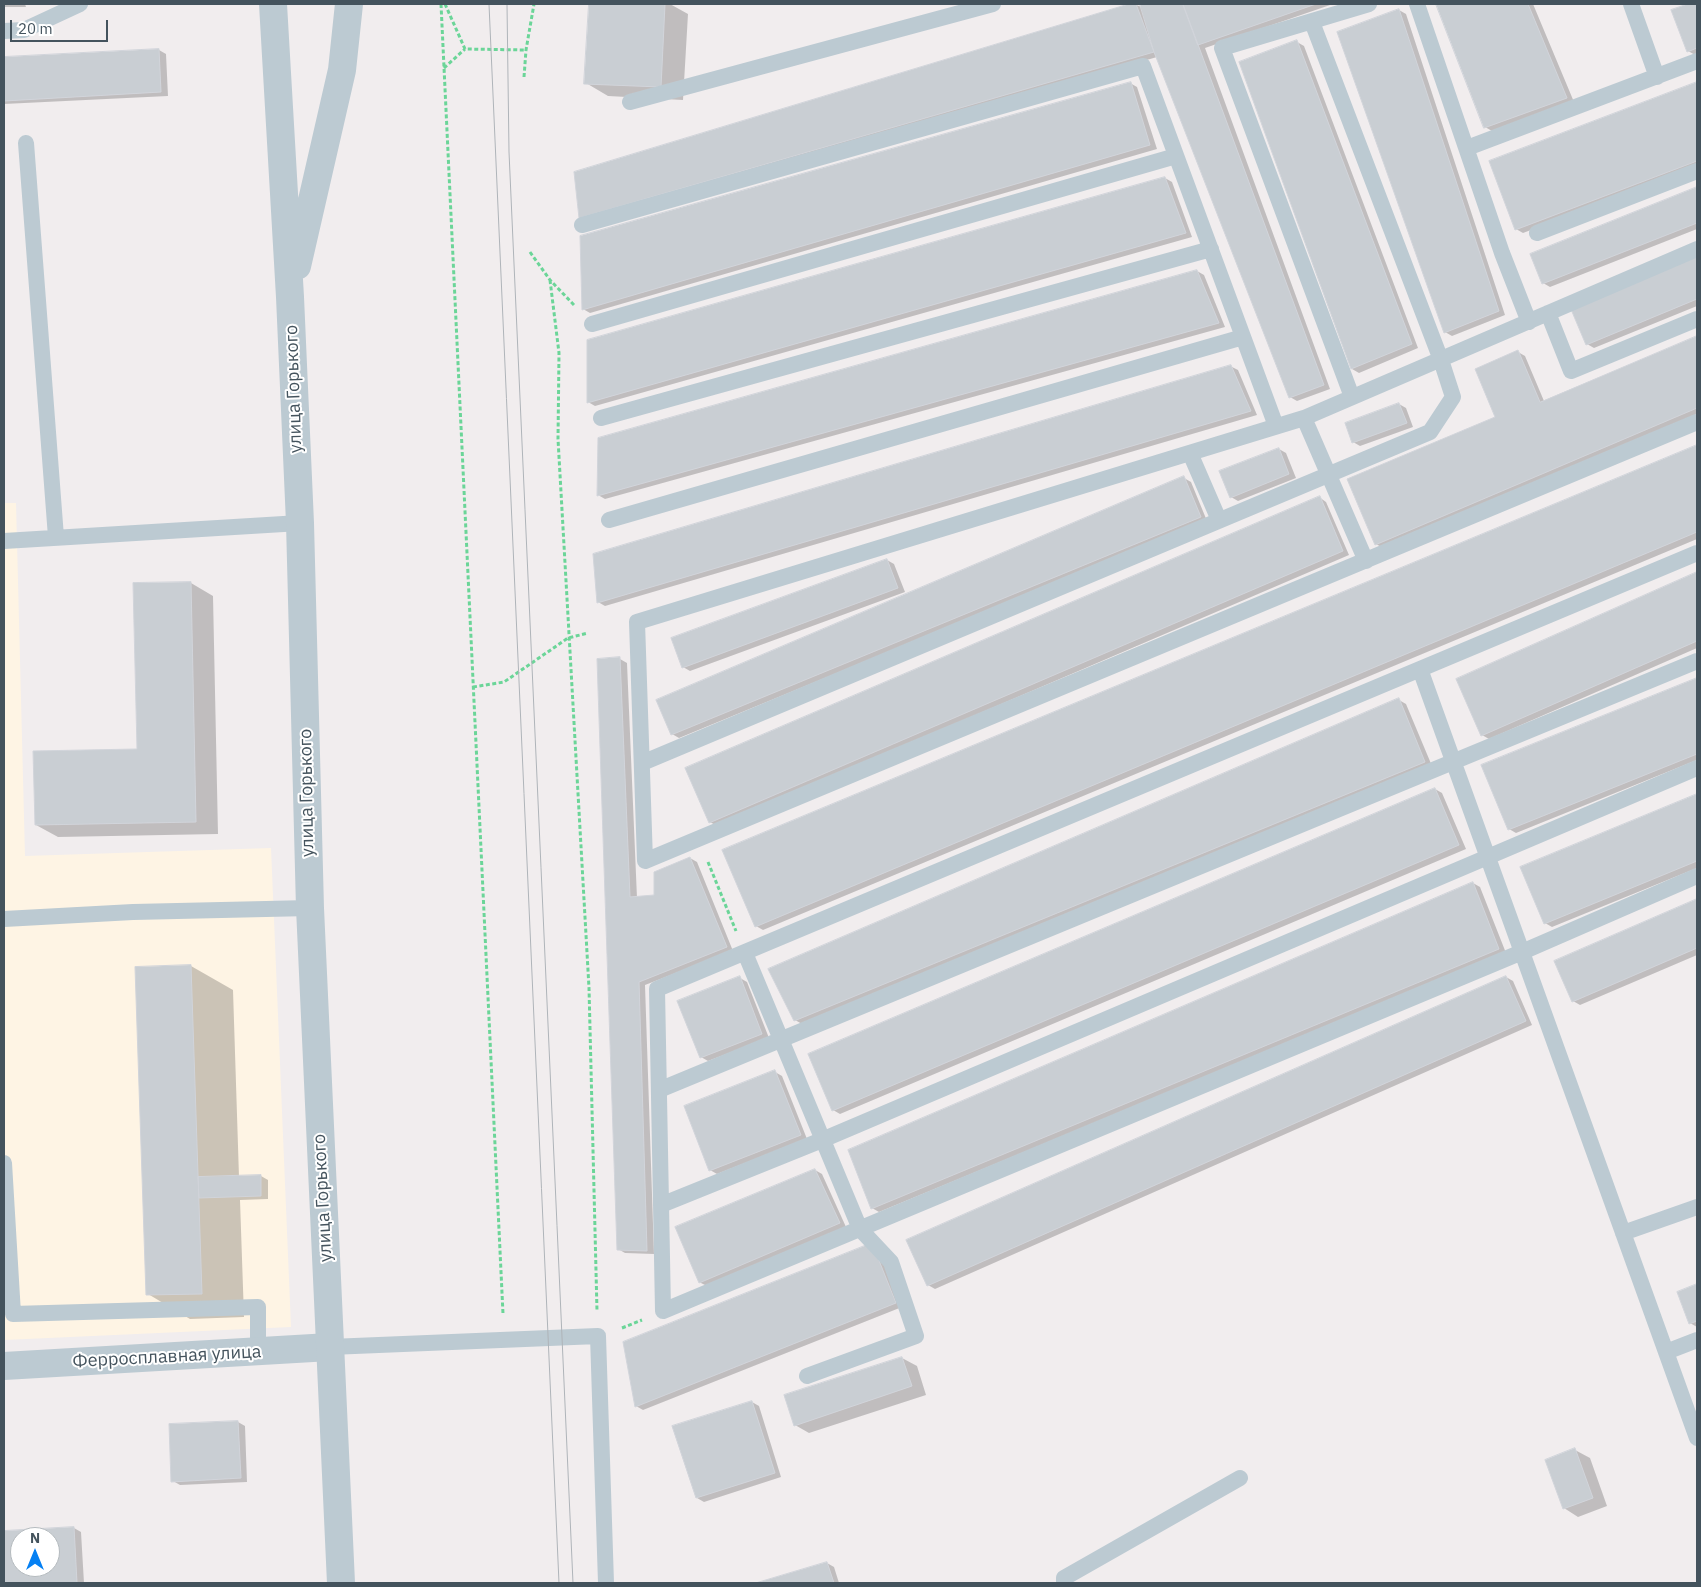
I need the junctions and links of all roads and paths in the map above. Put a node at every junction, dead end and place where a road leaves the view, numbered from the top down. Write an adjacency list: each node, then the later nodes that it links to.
1 (80, 4): 12 (lane)
2 (273, 4): 30 (street, улица Горького)
3 (349, 4): 30 (street)
4 (441, 4): 16 (path)
5 (445, 4): 13 (path)
6 (534, 4): 14 (path)
7 (993, 4): 19 (lane)
8 (1369, 4): 11 (lane)
9 (1417, 4): 21 (lane)
10 (1630, 4): 18 (lane)
11 (1312, 22): 37 (lane); 38 (lane)
12 (4, 31)
13 (465, 50): 14 (path); 16 (path)
14 (526, 50): 17 (path)
15 (1697, 62): 18 (lane)
16 (444, 68): 56 (path)
17 (524, 77)
18 (1657, 77): 21 (lane)
19 (630, 102)
20 (26, 144): 48 (lane)
21 (1467, 148): 34 (lane)
22 (1176, 156): 24 (lane); 26 (lane); 35 (lane)
23 (1697, 172): 25 (lane)
24 (582, 226)
25 (1537, 233)
26 (1211, 249): 36 (lane); 39 (lane)
27 (1697, 249): 32 (lane)
28 (530, 252): 29 (path)
29 (550, 280): 31 (path); 53 (path)
30 (290, 297): 47 (street, улица Горького)
31 (574, 305)
32 (1548, 314): 33 (lane); 34 (lane)
33 (1697, 319)
34 (1529, 322): 37 (lane)
35 (592, 324)
36 (1243, 337): 42 (lane); 45 (lane)
37 (1441, 360): 38 (lane); 44 (lane)
38 (1352, 397): 40 (lane)
39 (601, 418)
40 (1304, 418): 42 (lane); 44 (lane)
41 (1697, 422): 51 (lane)
42 (1276, 426): 43 (lane)
43 (1190, 453): 46 (lane); 57 (lane)
44 (1328, 474): 46 (lane); 51 (lane)
45 (609, 520)
46 (1219, 520): 57 (lane)
47 (300, 523): 48 (lane); 63 (street, улица Горького)
48 (56, 537): 49 (lane)
49 (4, 540)
50 (1697, 554): 55 (lane)
51 (1366, 561): 60 (lane)
52 (588, 633): 53 (path)
53 (568, 638): 56 (path); 76 (path)
54 (1697, 662): 58 (lane)
55 (1420, 669): 58 (lane); 66 (lane)
56 (472, 687): 77 (path)
57 (642, 763): 60 (lane)
58 (1454, 763): 61 (lane); 67 (lane)
59 (1697, 768): 61 (lane)
60 (698, 839): 66 (path)
61 (1487, 856): 65 (lane); 69 (lane)
62 (1697, 876): 65 (lane)
63 (310, 908): 64 (lane); 79 (street, улица Горького)
64 (4, 918)
65 (1522, 952): 73 (lane); 74 (lane)
66 (744, 953): 67 (lane); 68 (lane)
67 (780, 1041): 68 (lane); 69 (lane)
68 (659, 1090): 71 (lane)
69 (822, 1140): 71 (lane); 73 (lane)
70 (4, 1163): 80 (lane)
71 (661, 1205): 75 (lane)
72 (1697, 1207): 74 (lane)
73 (860, 1229): 75 (lane); 83 (lane)
74 (1624, 1233): 81 (lane)
75 (663, 1311): 76 (path)
76 (598, 1336): 77 (lane); 87 (lane)
77 (504, 1340): 79 (lane)
78 (1697, 1340): 81 (lane)
79 (330, 1347): 80 (street, Ферросплавная улица); 86 (street, улица Горького)
80 (258, 1351): 82 (street, Ферросплавная улица)
81 (1666, 1352): 84 (lane)
82 (4, 1366)
83 (807, 1376)
84 (1697, 1438)
85 (1240, 1478): 88 (lane)
86 (341, 1583)
87 (606, 1583)
88 (1064, 1583)

